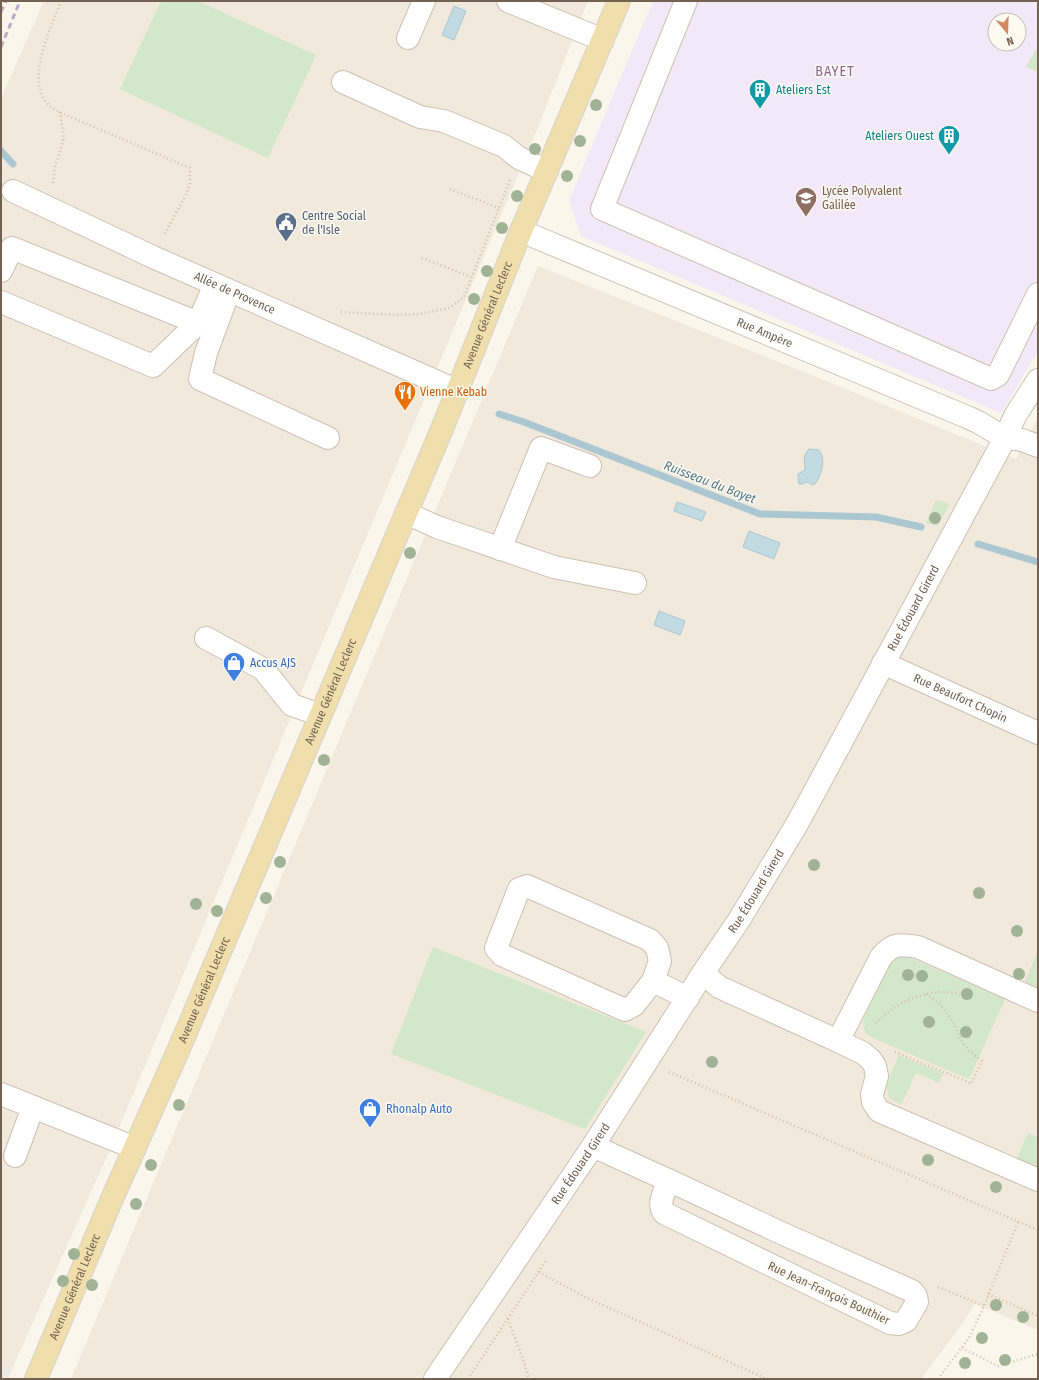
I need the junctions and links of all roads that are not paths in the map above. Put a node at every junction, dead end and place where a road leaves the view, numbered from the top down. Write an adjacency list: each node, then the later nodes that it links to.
1 (424, 1): 5 (street)
2 (508, 1): 6 (street)
3 (619, 1): 6 (main road, Avenue Général Leclerc)
4 (686, 1): 13 (street)
5 (408, 38)
6 (603, 40): 8 (main road, Avenue Général Leclerc)
7 (343, 82): 8 (street)
8 (547, 171): 10 (main road, Avenue Général Leclerc)
9 (13, 191): 12 (street, Allée de Provence)
10 (521, 231): 17 (main road, Avenue Général Leclerc); 19 (street, Rue Ampère)
11 (1, 271): 15 (street)
12 (222, 288): 15 (street); 17 (street, Allée de Provence); 18 (street)
13 (1038, 294)
14 (1, 302): 15 (street)
15 (198, 323)
16 (1038, 380): 19 (street, Rue Édouard Girerd)
17 (458, 391): 22 (main road, Avenue Général Leclerc)
18 (328, 438)
19 (1005, 438): 20 (street); 26 (street, Rue Édouard Girerd)
20 (1038, 446)
21 (590, 466): 23 (street)
22 (406, 513): 23 (street); 27 (main road, Avenue Général Leclerc)
23 (500, 549): 24 (street)
24 (635, 583)
25 (206, 638): 27 (street)
26 (883, 663): 28 (street, Rue Beaufort Chopin); 29 (street, Rue Édouard Girerd)
27 (320, 715): 37 (main road, Avenue Général Leclerc)
28 (1038, 733)
29 (703, 973): 31 (street, Rue Édouard Girerd); 33 (street)
30 (653, 981): 30 (street); 31 (street)
31 (688, 998): 36 (street, Rue Édouard Girerd)
32 (1038, 1001): 33 (street)
33 (838, 1041): 40 (street)
34 (1, 1094): 35 (street)
35 (33, 1106): 37 (street); 38 (street)
36 (593, 1146): 39 (street); 41 (street, Rue Édouard Girerd)
37 (135, 1148): 42 (main road, Avenue Général Leclerc)
38 (15, 1156)
39 (669, 1180): 39 (street, Rue Jean-François Bouthier)
40 (1038, 1180)
41 (438, 1378)
42 (36, 1379)

